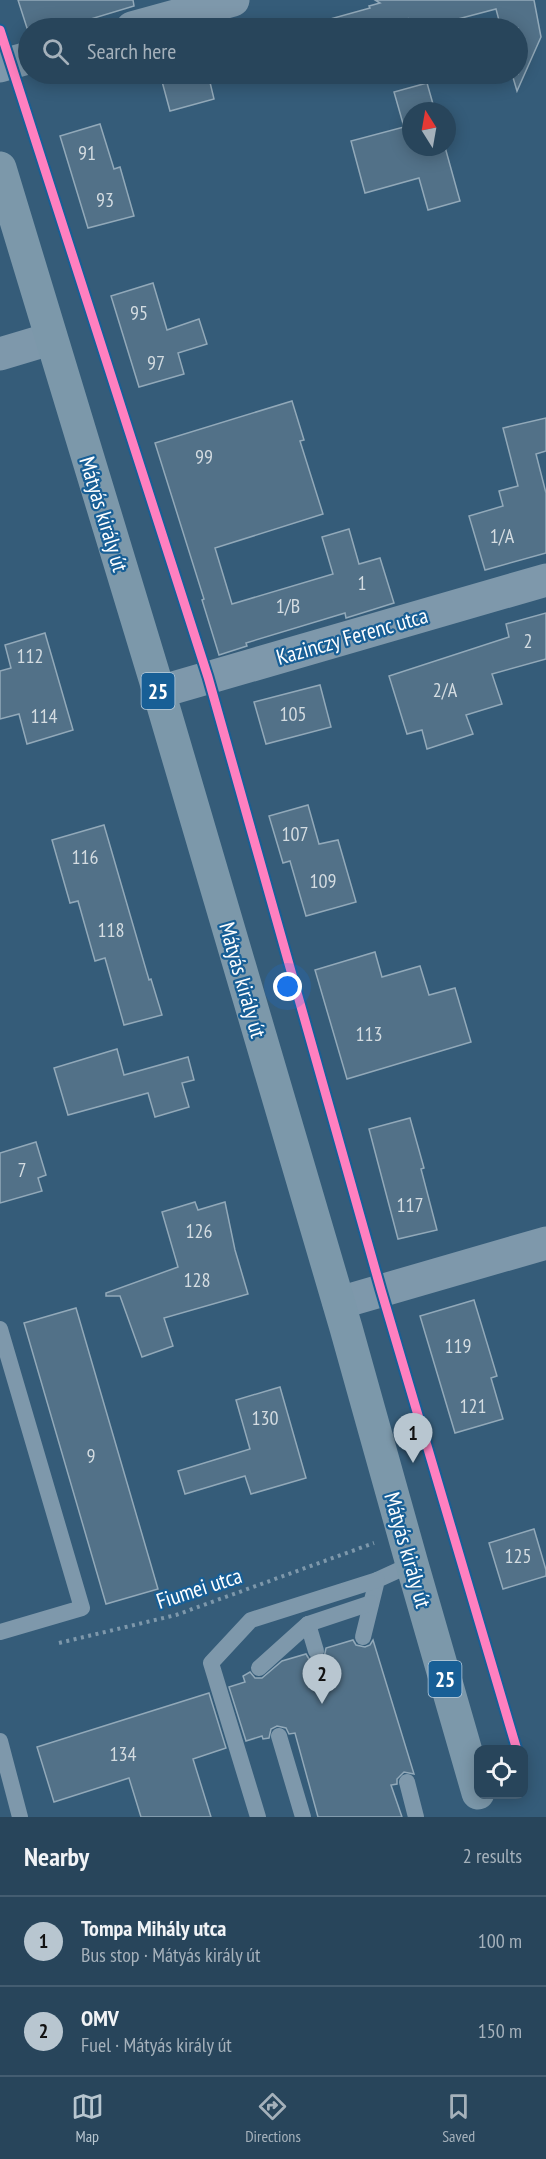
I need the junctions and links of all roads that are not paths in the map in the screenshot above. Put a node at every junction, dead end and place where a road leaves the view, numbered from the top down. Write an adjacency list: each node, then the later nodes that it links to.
1 (232, 0): 2 (street)
2 (168, 18)
3 (18, 61): 4 (street)
4 (0, 66)
5 (0, 168): 6 (main road, Mátyás király út / 25)
6 (50, 339): 7 (street); 9 (main road, Mátyás király út / 25)
7 (0, 354)
8 (546, 580): 9 (street, Kazinczy Ferenc utca)
9 (159, 692): 11 (main road, Mátyás király út / 25)
10 (546, 1243): 11 (street)
11 (339, 1303): 13 (main road, Mátyás király út / 25)
12 (0, 1329): 17 (lane)
13 (412, 1564): 14 (lane); 23 (main road, Mátyás király út / 25)
14 (377, 1580): 15 (lane); 27 (lane)
15 (371, 1603): 16 (lane); 18 (lane)
16 (308, 1624): 19 (lane); 20 (lane)
17 (0, 1632)
18 (363, 1637)
19 (316, 1652)
20 (259, 1668)
21 (279, 1736): 28 (lane)
22 (0, 1741): 26 (lane)
23 (474, 1777)
24 (407, 1782): 29 (lane)
25 (480, 1799): 30 (main road, Mátyás király út / 25)
26 (20, 1817)
27 (258, 1817)
28 (303, 1817)
29 (416, 1817)
30 (485, 1817)

